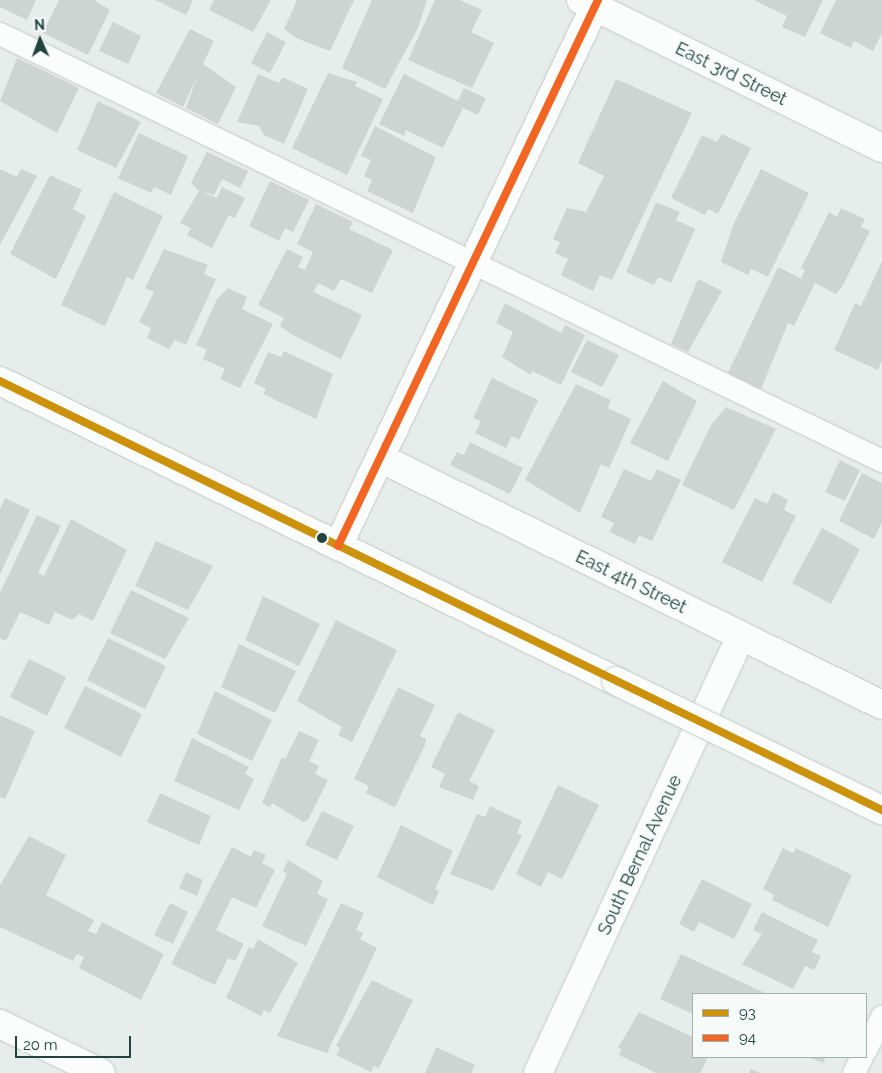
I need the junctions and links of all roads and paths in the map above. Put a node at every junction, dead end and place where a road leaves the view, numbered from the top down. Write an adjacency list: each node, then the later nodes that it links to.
1 (591, 2): 3 (street, East 3rd Street); 4 (street)
2 (0, 34): 4 (lane)
3 (882, 148)
4 (473, 263): 6 (street); 7 (lane)
5 (0, 381): 8 (street)
6 (380, 458): 8 (street); 9 (street, East 4th Street)
7 (882, 461)
8 (338, 546): 11 (street, bridge)
9 (741, 636): 10 (street, East 4th Street); 17 (street, South Bernal Avenue)
10 (882, 705)
11 (882, 810)
12 (882, 1017): 14 (lane)
13 (0, 1024): 16 (street)
14 (867, 1048)
15 (862, 1058): 18 (lane)
16 (101, 1073)
17 (538, 1073)
18 (854, 1073)

